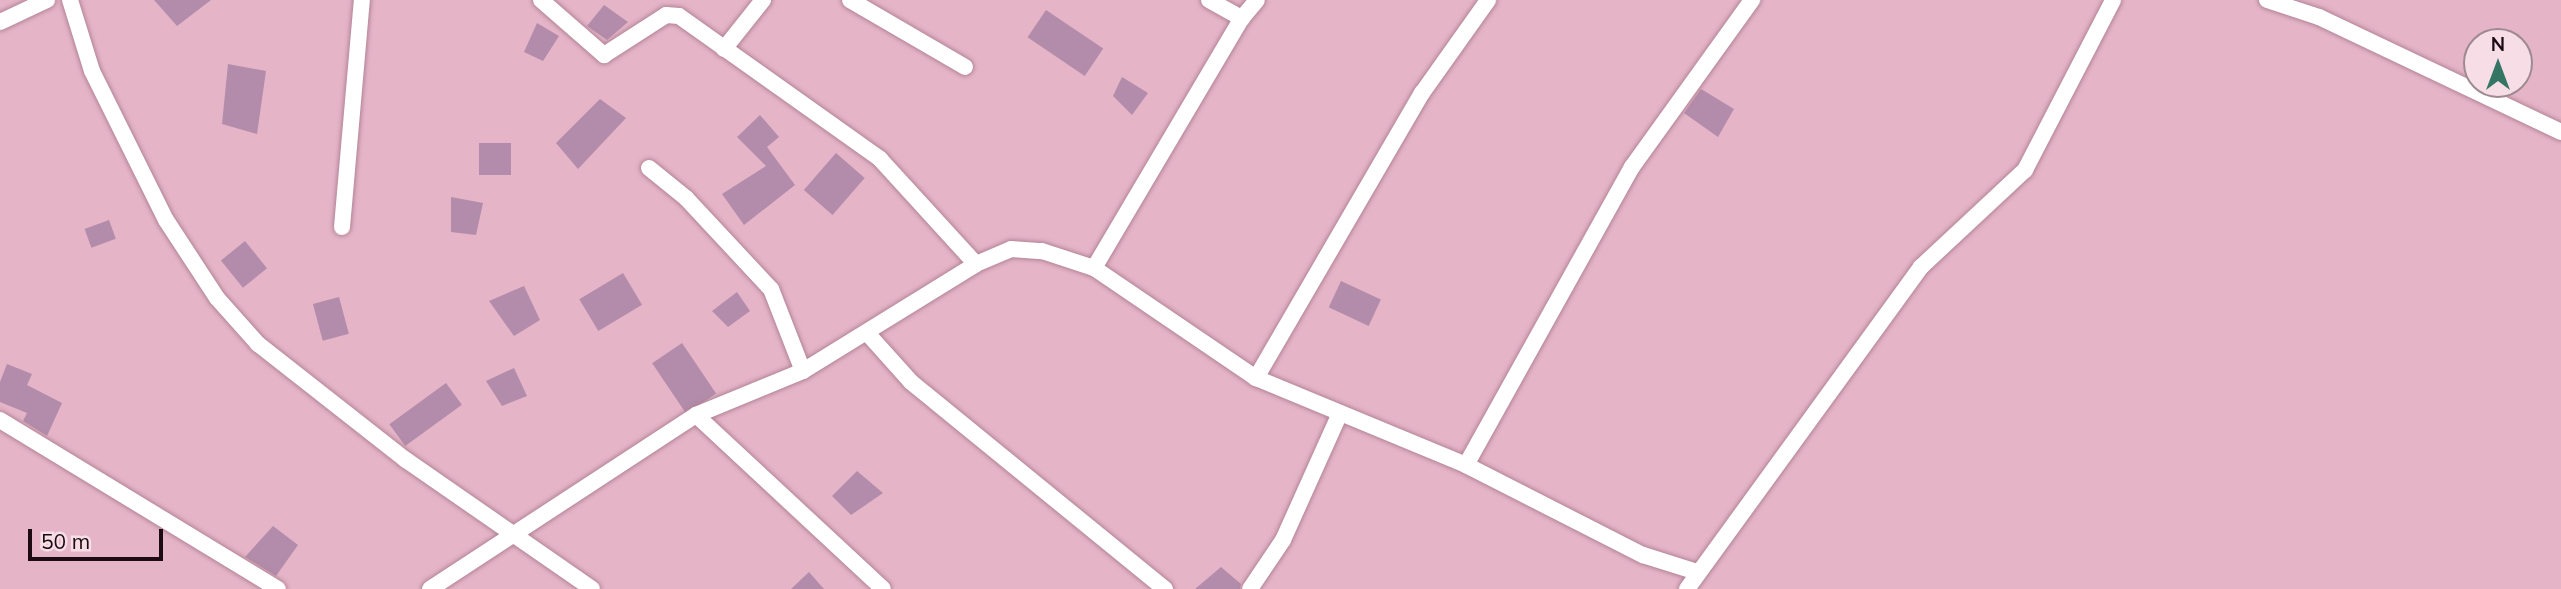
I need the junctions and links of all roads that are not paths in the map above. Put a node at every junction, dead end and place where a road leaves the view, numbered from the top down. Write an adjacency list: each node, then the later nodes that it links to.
1 (47, 0): 14 (street)
2 (70, 0): 29 (street)
3 (362, 0): 19 (street)
4 (541, 0): 15 (street)
5 (763, 0): 15 (street)
6 (850, 0): 16 (street)
7 (1209, 0): 13 (street)
8 (1257, 0): 13 (street)
9 (1488, 0): 24 (street)
10 (1752, 0): 28 (street)
11 (2113, 0): 30 (street)
12 (2267, 0): 17 (street)
13 (1242, 18): 21 (street)
14 (0, 22)
15 (724, 49): 20 (street)
16 (965, 67)
17 (2561, 132)
18 (649, 168): 23 (street)
19 (342, 227)
20 (975, 264): 21 (street); 22 (street)
21 (1094, 268): 24 (street)
22 (868, 334): 23 (street); 35 (street)
23 (803, 371): 26 (street)
24 (1256, 378): 25 (street)
25 (1340, 412): 28 (street); 36 (street)
26 (696, 415): 29 (street); 34 (street)
27 (0, 420): 31 (street)
28 (1466, 465): 30 (street)
29 (515, 536): 32 (street); 33 (street)
30 (1696, 572): 37 (street)
31 (278, 589)
32 (430, 589)
33 (592, 589)
34 (883, 589)
35 (1165, 589)
36 (1250, 589)
37 (1687, 589)

